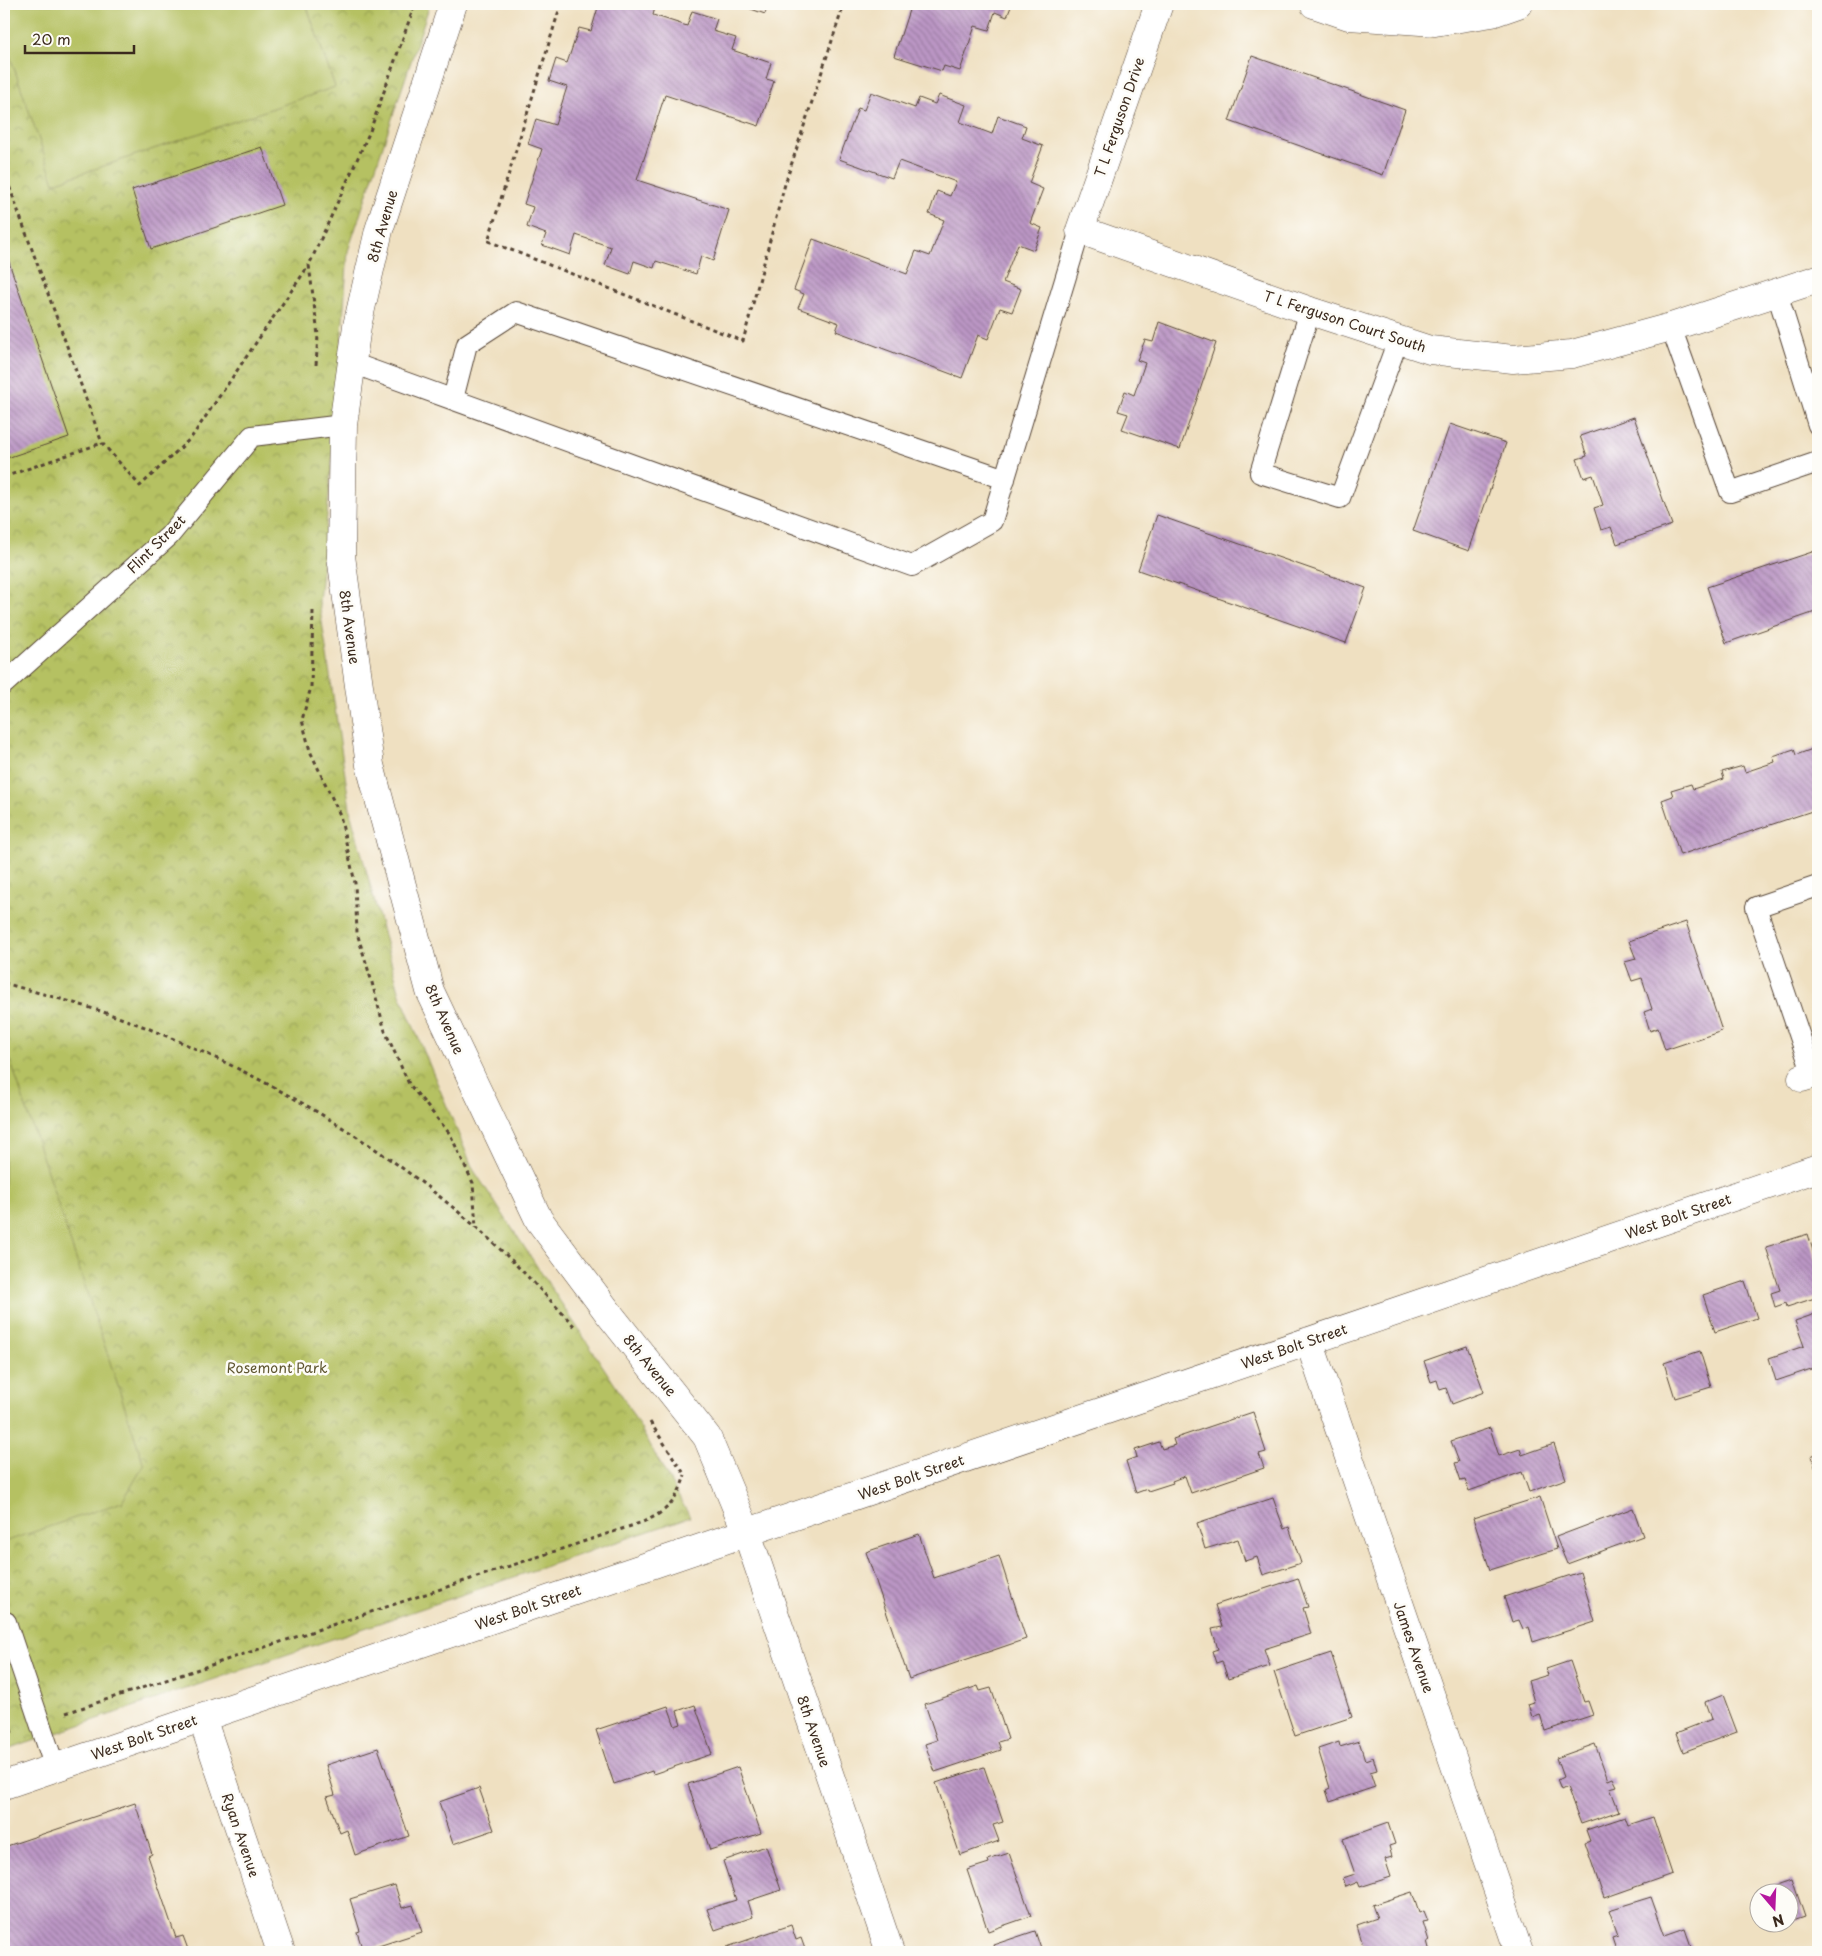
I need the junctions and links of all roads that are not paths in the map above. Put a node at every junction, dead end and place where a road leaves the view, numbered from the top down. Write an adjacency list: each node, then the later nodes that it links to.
1 (453, 4): 11 (street, 8th Avenue)
2 (1159, 4): 5 (street, T L Ferguson Drive)
3 (1314, 4): 4 (street)
4 (1518, 4)
5 (1080, 230): 8 (street, T L Ferguson Court South); 16 (lane)
6 (1818, 279): 7 (street, T L Ferguson Court South)
7 (1777, 293): 9 (street, T L Ferguson Court South); 14 (lane)
8 (1310, 311): 10 (street, T L Ferguson Court South); 10 (lane)
9 (1671, 327): 10 (street, T L Ferguson Court South); 15 (lane)
10 (1398, 340)
11 (352, 362): 12 (lane); 13 (street, 8th Avenue)
12 (453, 399): 16 (lane); 16 (lane)
13 (344, 425): 17 (lane, Flint Street); 22 (street, 8th Avenue)
14 (1818, 426)
15 (1818, 462)
16 (1005, 478)
17 (4, 684)
18 (1818, 886): 19 (lane)
19 (1811, 1075)
20 (1818, 1168): 21 (street, West Bolt Street)
21 (1309, 1341): 22 (street, West Bolt Street); 29 (street, James Avenue)
22 (746, 1532): 24 (street, West Bolt Street); 28 (street, 8th Avenue)
23 (4, 1622): 25 (lane)
24 (202, 1718): 25 (street, West Bolt Street); 27 (street, Ryan Avenue)
25 (55, 1768): 26 (street, West Bolt Street)
26 (4, 1785)
27 (281, 1952)
28 (890, 1952)
29 (1518, 1952)

